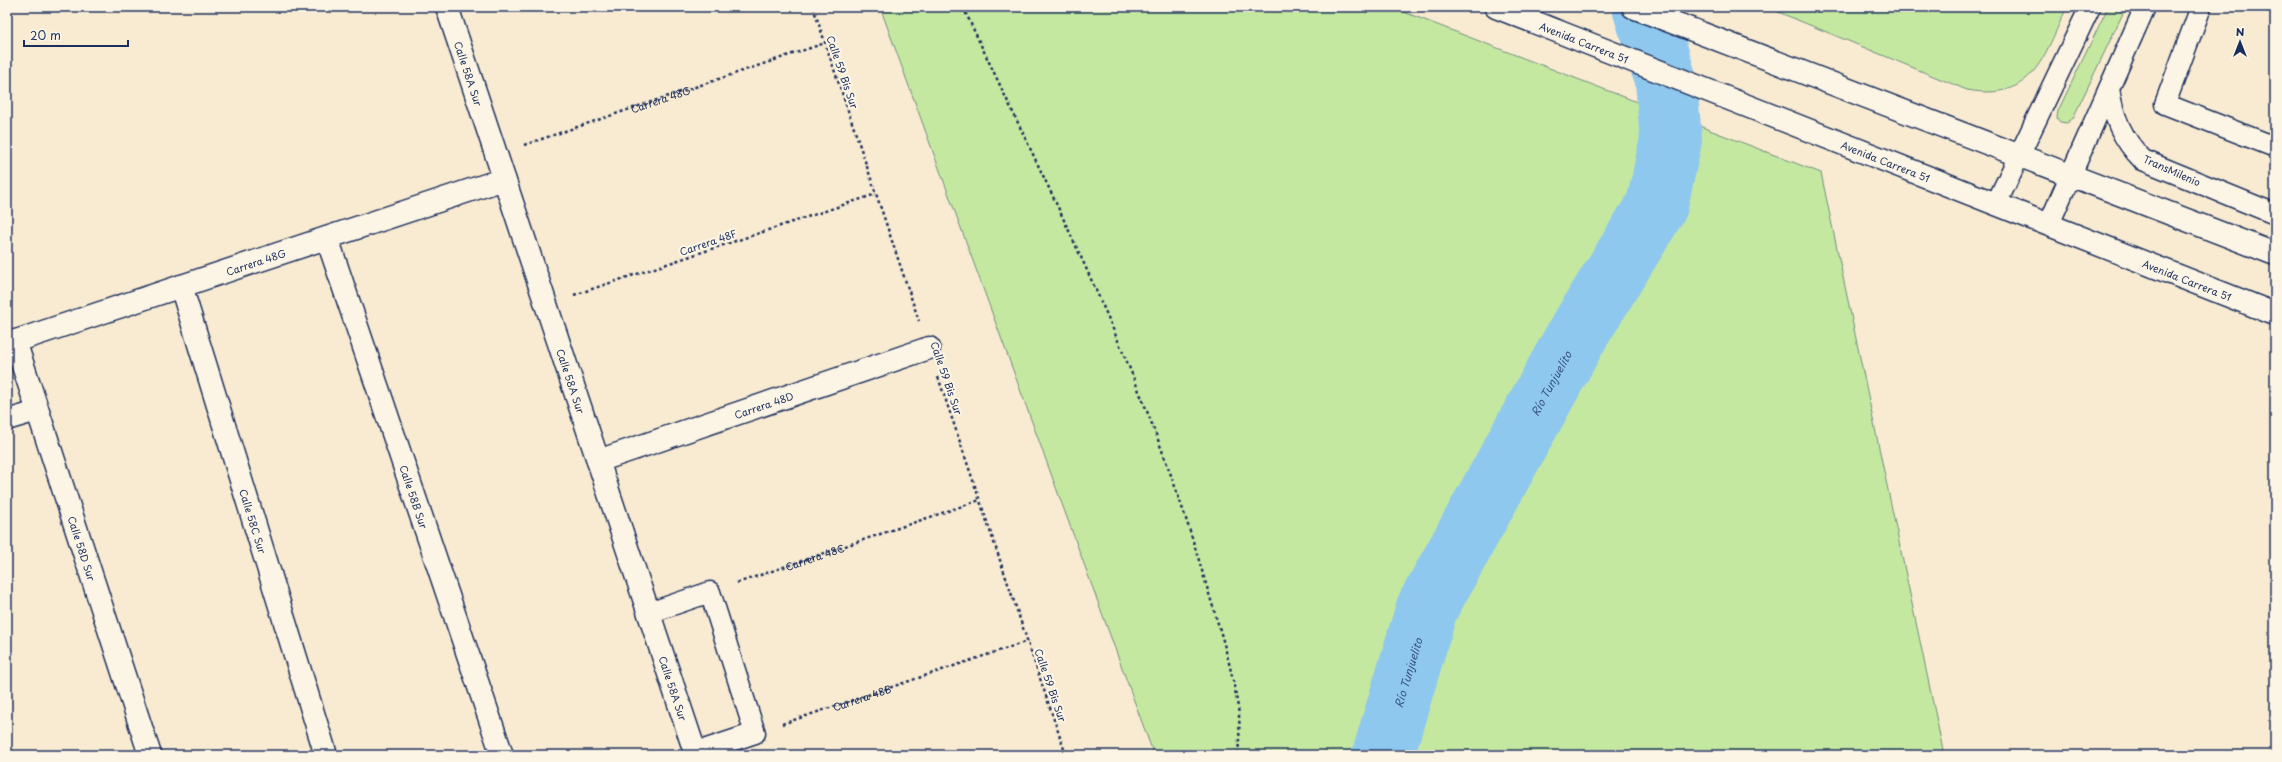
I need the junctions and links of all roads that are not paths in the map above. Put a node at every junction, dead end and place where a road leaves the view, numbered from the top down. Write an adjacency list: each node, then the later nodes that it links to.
1 (447, 7): 11 (street, Calle 58A Sur)
2 (1496, 7): 12 (street, Avenida Carrera 51)
3 (1633, 7): 9 (street)
4 (2090, 7): 9 (lane)
5 (2145, 7): 7 (lane)
6 (2202, 7): 8 (lane)
7 (2109, 88): 10 (lane); 13 (lane, TransMilenio)
8 (2275, 147)
9 (2019, 156): 10 (street); 12 (lane)
10 (2070, 175): 14 (lane); 16 (street)
11 (504, 179): 15 (street, Carrera 48G); 23 (street, Calle 58A Sur)
12 (1996, 204): 14 (street, Avenida Carrera 51)
13 (2275, 214)
14 (2049, 224): 18 (street, Avenida Carrera 51)
15 (327, 238): 17 (street, Carrera 48G); 28 (street, Calle 58B Sur)
16 (2275, 254)
17 (181, 286): 19 (street, Carrera 48G); 27 (street, Calle 58C Sur)
18 (2275, 314)
19 (11, 342): 21 (street, Calle 58D Sur)
20 (928, 348): 23 (street, Carrera 48D)
21 (37, 411): 22 (lane); 26 (street, Calle 58D Sur)
22 (7, 420)
23 (598, 460): 24 (street, Calle 58A Sur)
24 (649, 613): 25 (street, Calle 58A Sur); 25 (lane)
25 (696, 754)
26 (150, 755)
27 (326, 755)
28 (502, 755)

